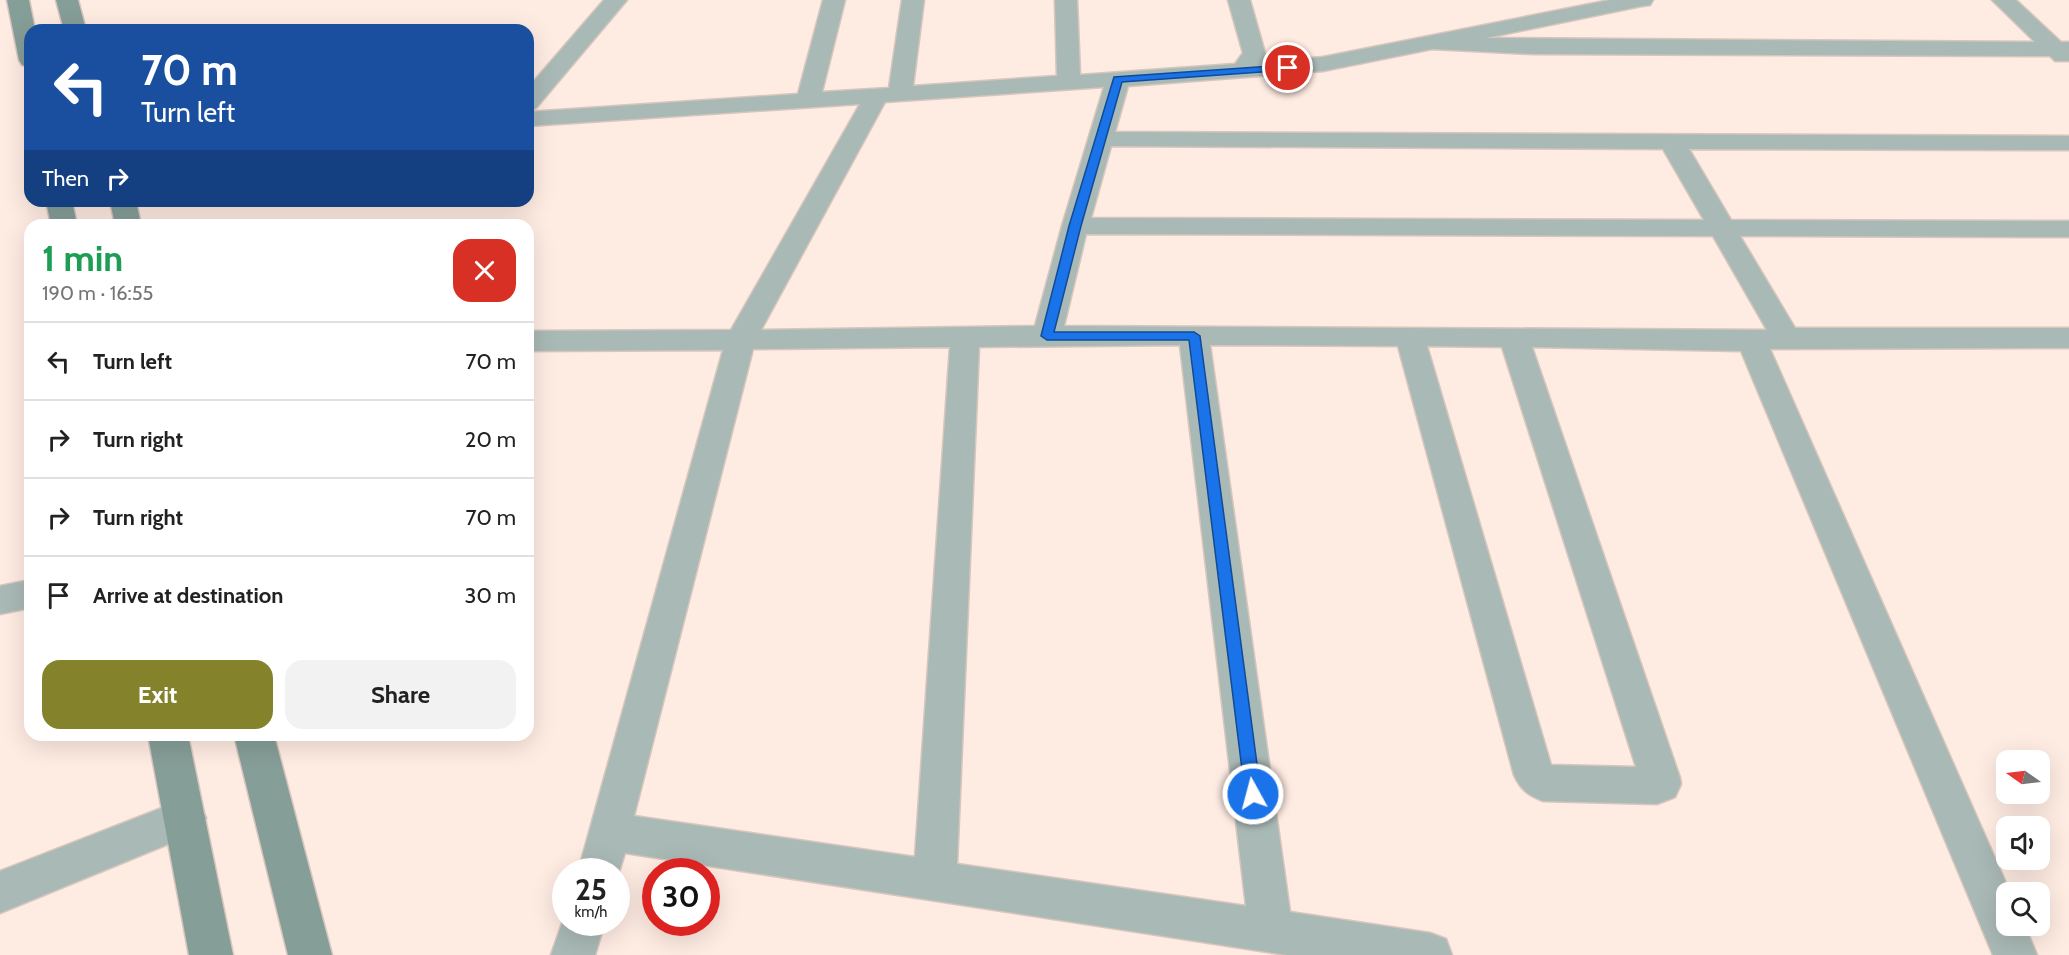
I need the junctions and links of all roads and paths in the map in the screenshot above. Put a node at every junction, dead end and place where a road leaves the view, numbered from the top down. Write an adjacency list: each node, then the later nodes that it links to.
1 (18, 0): 11 (street)
2 (67, 0): 10 (street)
3 (616, 0): 18 (street)
4 (834, 0): 19 (street)
5 (913, 0): 17 (street)
6 (1066, 0): 16 (street)
7 (1239, 0): 14 (street)
8 (1642, 0): 12 (street)
9 (2003, 0): 13 (street)
10 (73, 24)
11 (24, 30)
12 (1430, 42): 13 (street); 14 (street)
13 (2065, 53)
14 (1242, 71): 15 (street)
15 (1118, 79): 16 (street); 21 (street)
16 (1069, 82): 17 (street)
17 (888, 95): 19 (street); 35 (street)
18 (534, 96)
19 (808, 100): 20 (street)
20 (534, 119)
21 (1101, 139): 22 (street); 24 (street)
22 (1672, 142): 23 (street); 25 (street)
23 (2069, 143)
24 (1075, 226): 25 (street); 27 (street)
25 (1724, 228): 26 (street); 33 (street)
26 (2069, 229)
27 (1047, 336): 28 (street); 29 (street)
28 (1194, 336): 30 (street); 45 (street)
29 (965, 337): 35 (street); 43 (street)
30 (1410, 337): 31 (street); 31 (street)
31 (1514, 337): 33 (street)
32 (2069, 338): 33 (street)
33 (1769, 340): 51 (street)
34 (534, 341): 35 (street)
35 (740, 341): 41 (street)
36 (24, 595): 37 (street)
37 (0, 600)
38 (169, 741): 40 (street)
39 (256, 741): 48 (street)
40 (185, 818): 44 (street); 47 (street)
41 (611, 832): 42 (street); 43 (street)
42 (603, 858)
43 (934, 879): 45 (street)
44 (0, 892)
45 (1271, 932): 50 (street)
46 (579, 936): 49 (street)
47 (211, 955)
48 (310, 955)
49 (573, 955)
50 (1430, 955)
51 (2015, 955)

